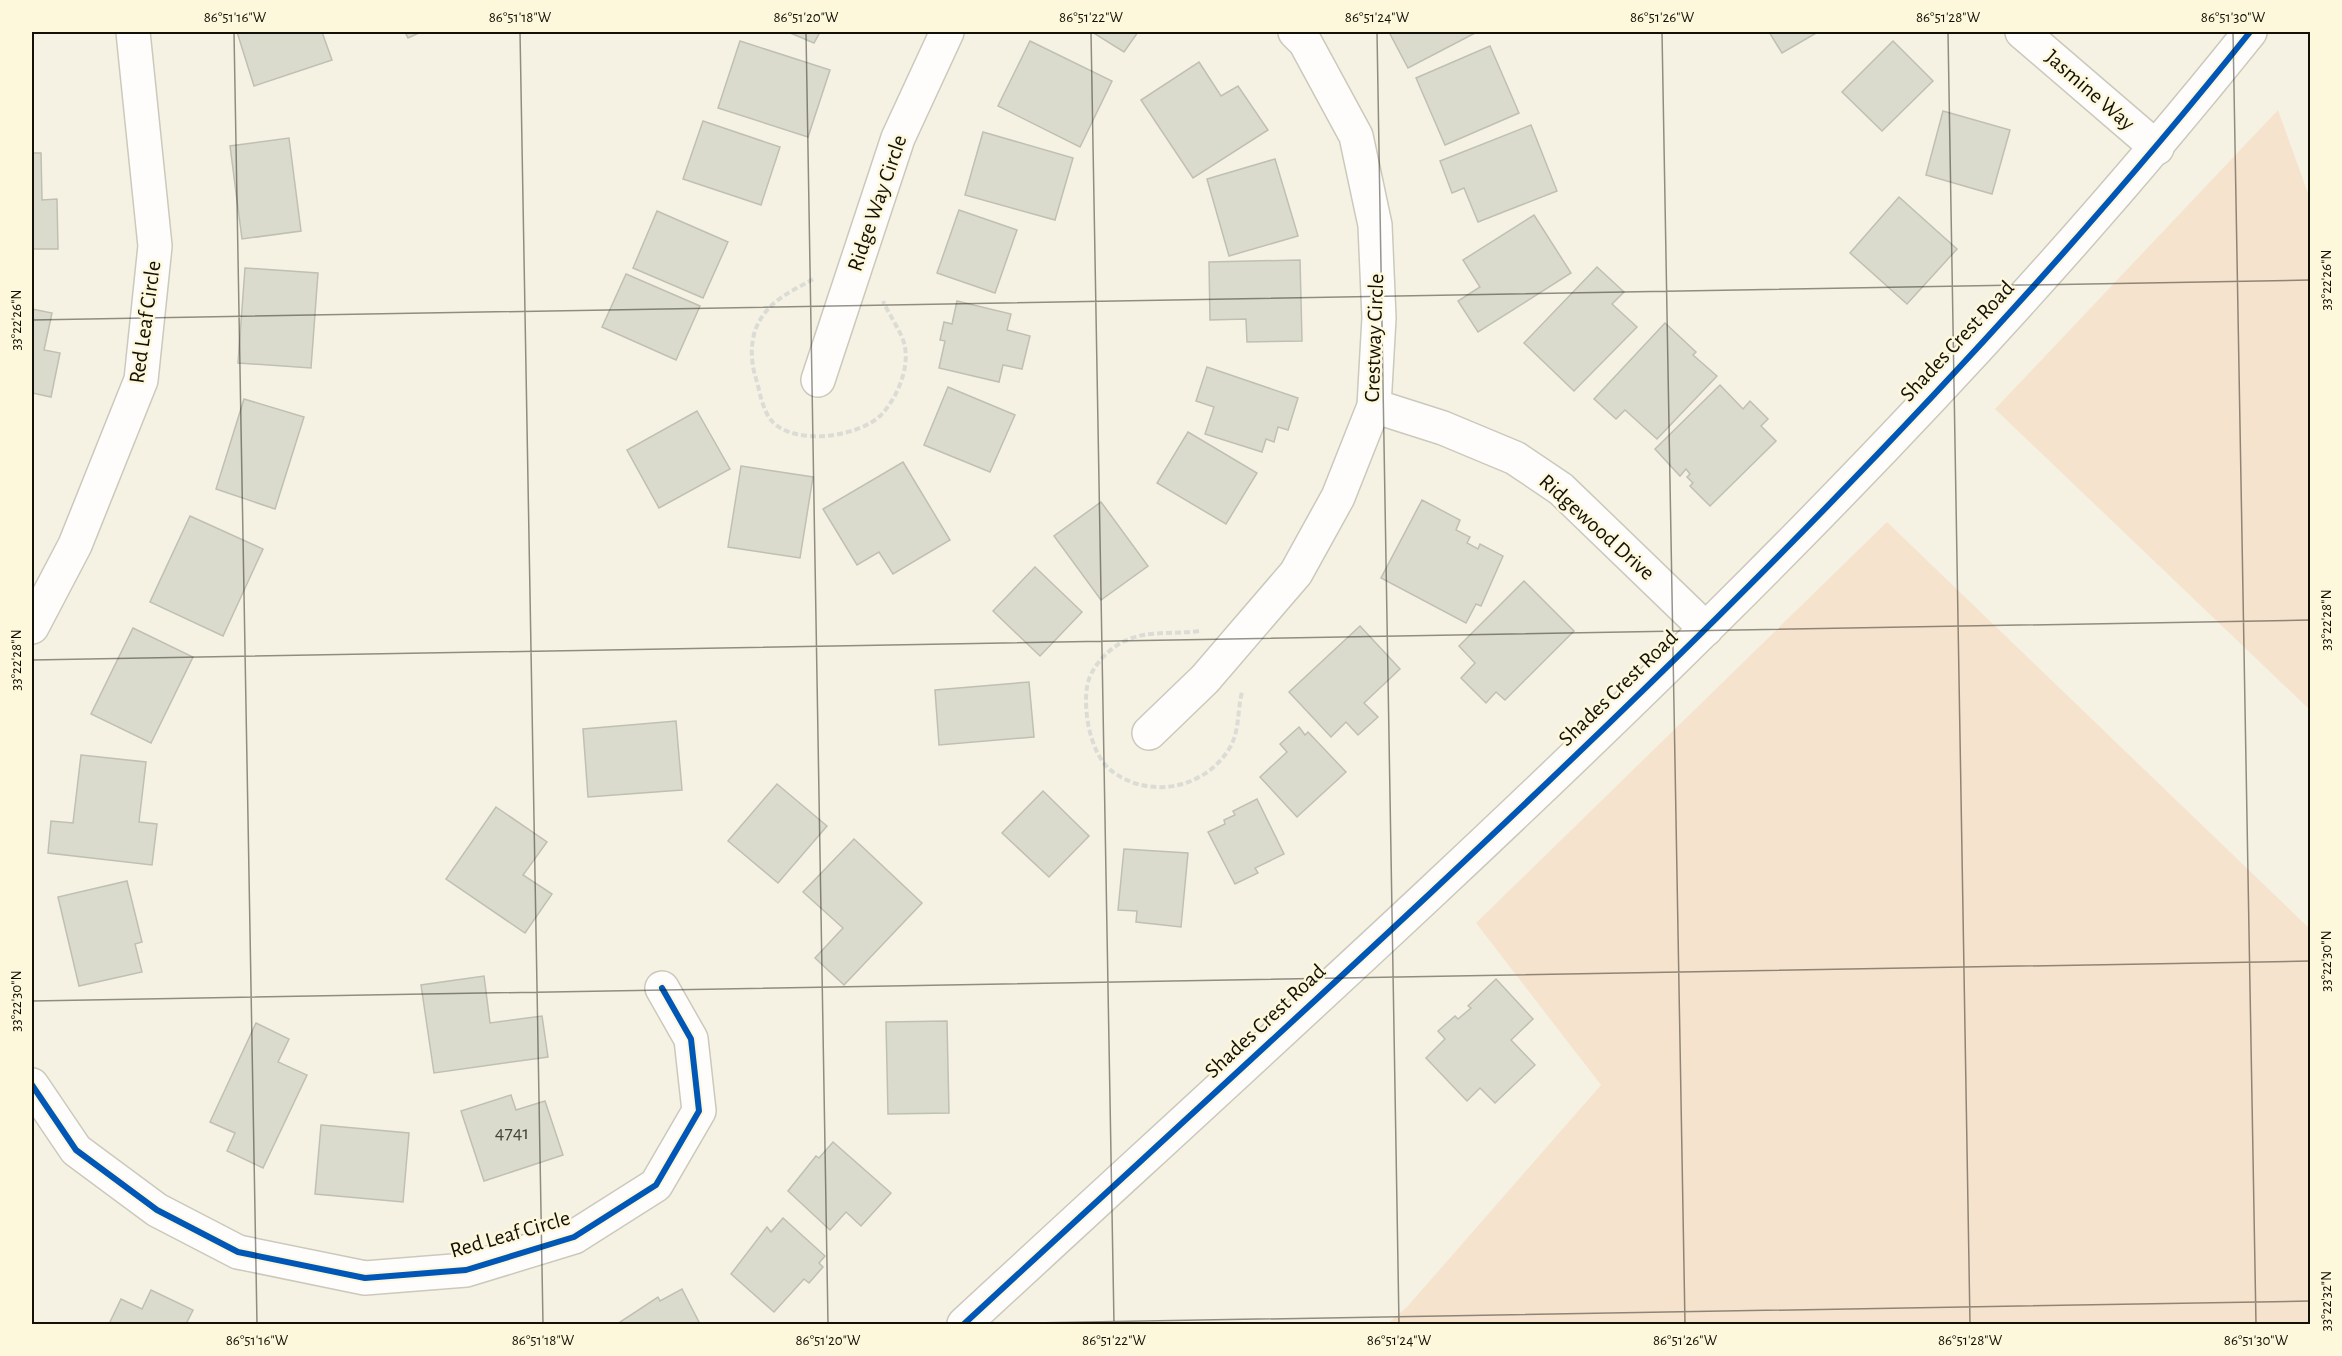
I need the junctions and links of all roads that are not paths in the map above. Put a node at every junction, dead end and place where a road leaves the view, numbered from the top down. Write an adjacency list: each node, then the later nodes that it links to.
1 (133, 32): 9 (street, Red Leaf Circle)
2 (947, 32): 7 (street, Ridge Way Circle)
3 (1295, 32): 8 (street, Crestway Circle)
4 (2022, 32): 6 (street, Jasmine Way)
5 (2250, 32): 6 (street, Shades Crest Road)
6 (2157, 148): 10 (street, Shades Crest Road)
7 (818, 380)
8 (1374, 406): 10 (street, Ridgewood Drive); 11 (street, Crestway Circle)
9 (32, 627)
10 (1706, 629): 14 (street, Shades Crest Road)
11 (1149, 733)
12 (662, 988): 13 (street, Red Leaf Circle)
13 (32, 1084)
14 (964, 1324)

